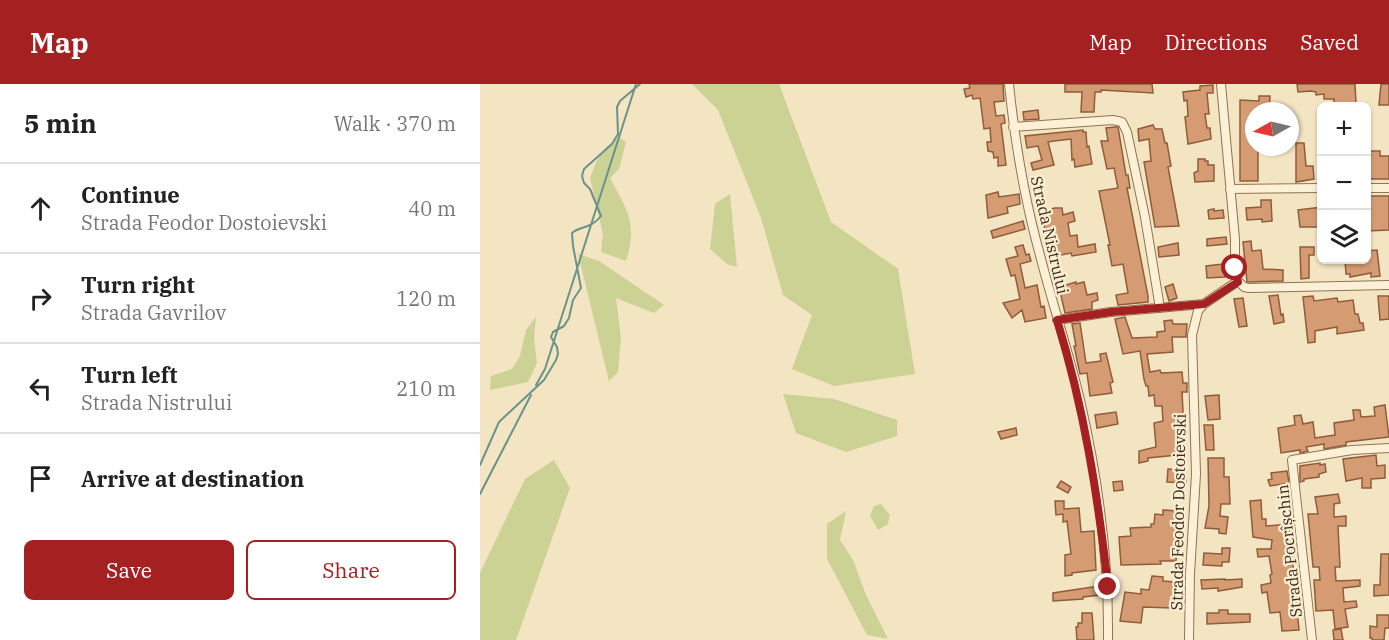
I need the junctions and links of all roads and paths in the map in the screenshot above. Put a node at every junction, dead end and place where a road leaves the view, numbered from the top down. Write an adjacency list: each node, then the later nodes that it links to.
1 (1009, 84): 3 (street, Strada Nistrului)
2 (1221, 84): 7 (street)
3 (1013, 127): 11 (street); 12 (street, Strada Nistrului)
4 (1317, 188): 7 (street)
5 (1371, 188): 6 (street)
6 (1389, 188)
7 (1230, 189): 8 (street)
8 (1238, 282): 9 (street); 10 (street)
9 (1389, 285)
10 (1204, 304): 11 (street); 15 (street, Strada Feodor Dostoievski)
11 (1160, 308): 12 (street)
12 (1057, 320): 14 (street, Strada Nistrului)
13 (1389, 448): 16 (street, Strada Pocrîșchin)
14 (1108, 640)
15 (1189, 640)
16 (1312, 640)

